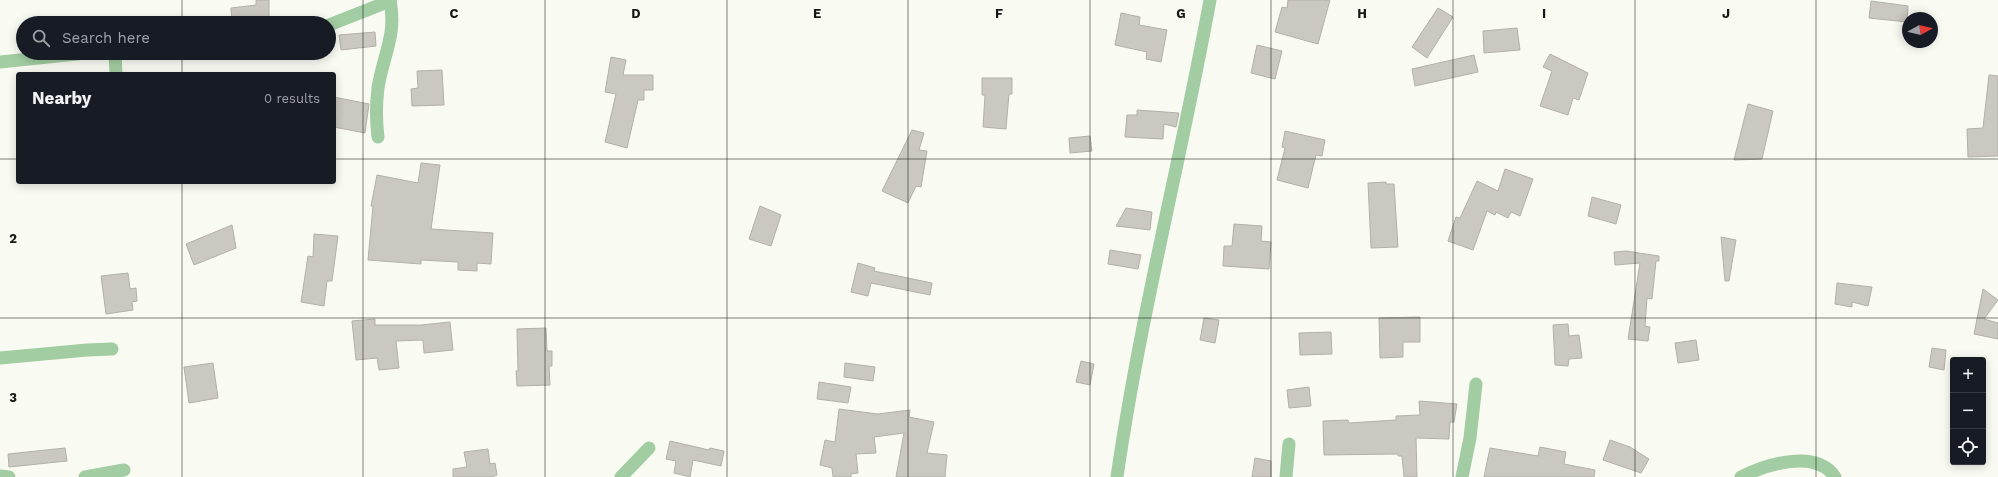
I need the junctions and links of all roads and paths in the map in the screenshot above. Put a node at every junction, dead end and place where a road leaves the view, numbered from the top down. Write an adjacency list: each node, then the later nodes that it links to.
1 (390, 0): 3 (street); 8 (street)
2 (1210, 0): 19 (street)
3 (336, 22)
4 (19, 60): 6 (street)
5 (115, 60): 7 (street)
6 (0, 62)
7 (116, 72)
8 (378, 137)
9 (112, 349): 10 (street)
10 (0, 358)
11 (1476, 384): 21 (street)
12 (1289, 444): 20 (street)
13 (649, 448): 18 (street)
14 (124, 470): 17 (street)
15 (0, 476): 16 (street)
16 (9, 477)
17 (85, 477)
18 (621, 477)
19 (1117, 477)
20 (1286, 477)
21 (1462, 477)
22 (1741, 477): 23 (street)
23 (1835, 477)

